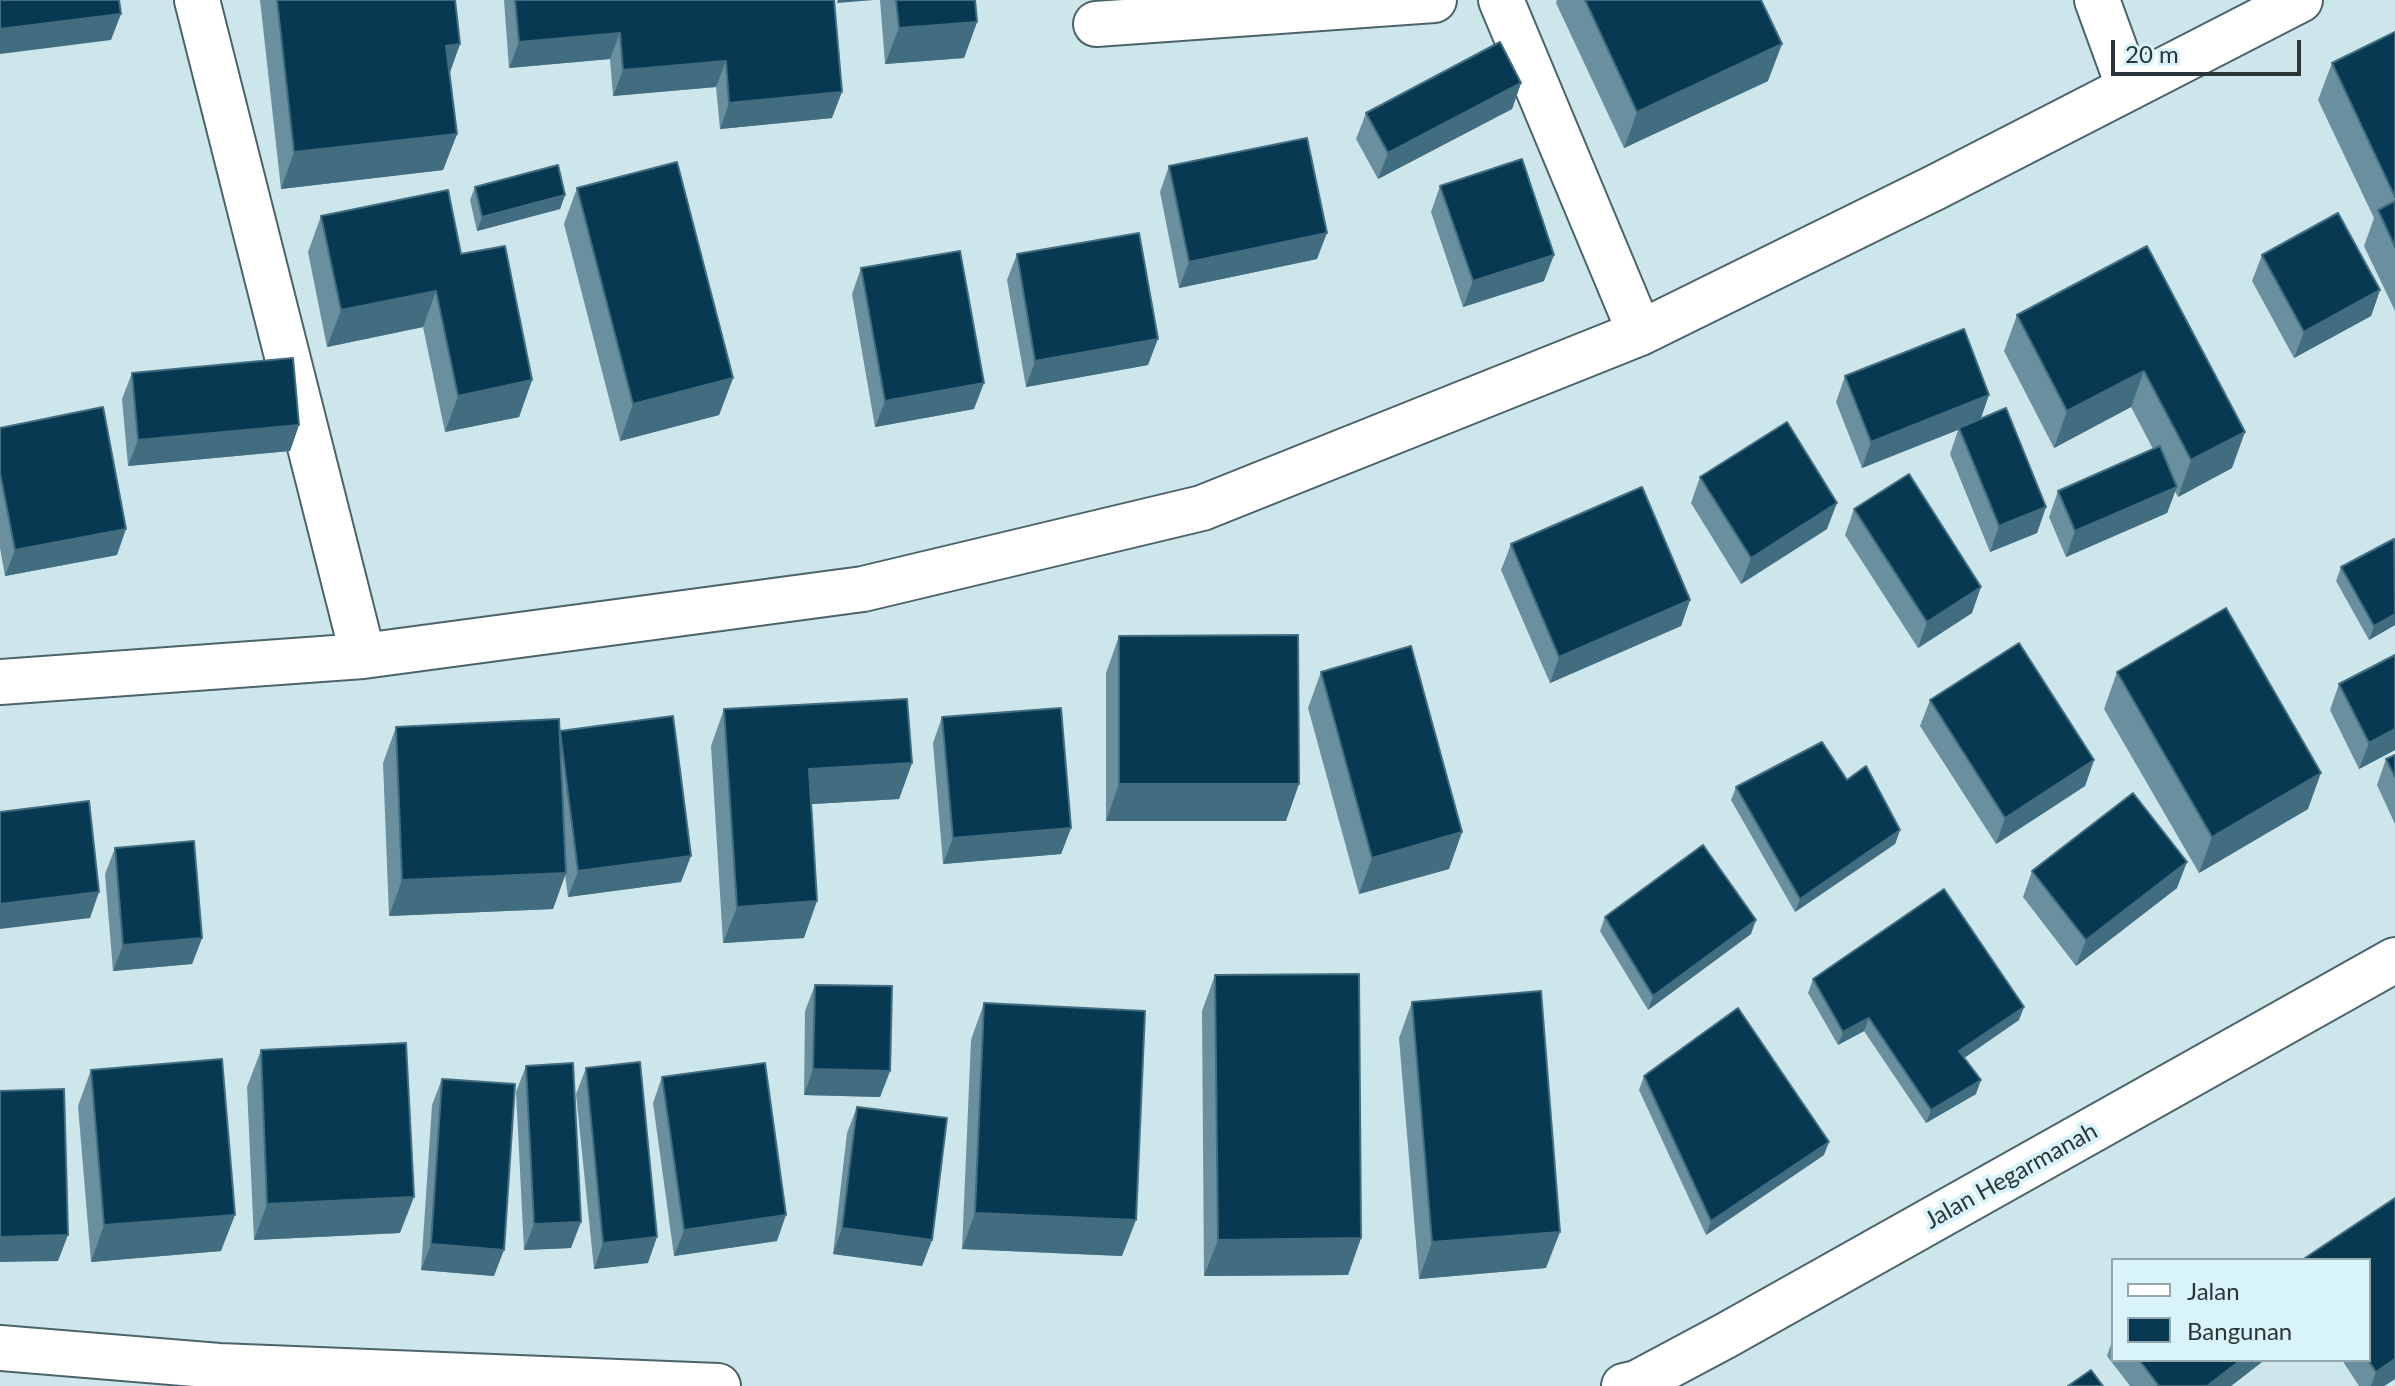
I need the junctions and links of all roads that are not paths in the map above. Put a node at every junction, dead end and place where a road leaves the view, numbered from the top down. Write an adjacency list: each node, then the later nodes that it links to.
1 (197, 0): 9 (street)
2 (1434, 0): 6 (street)
3 (1501, 0): 8 (street)
4 (2097, 0): 7 (street)
5 (2300, 0): 7 (street)
6 (1096, 24)
7 (2129, 88): 8 (street)
8 (1640, 333): 9 (street)
9 (363, 656): 10 (street)
10 (0, 682)
11 (2395, 960): 15 (street, Jalan Hegarmanah)
12 (0, 1348): 13 (street)
13 (221, 1376): 14 (street)
14 (441, 1380): 16 (street)
15 (1632, 1385)
16 (718, 1386)

